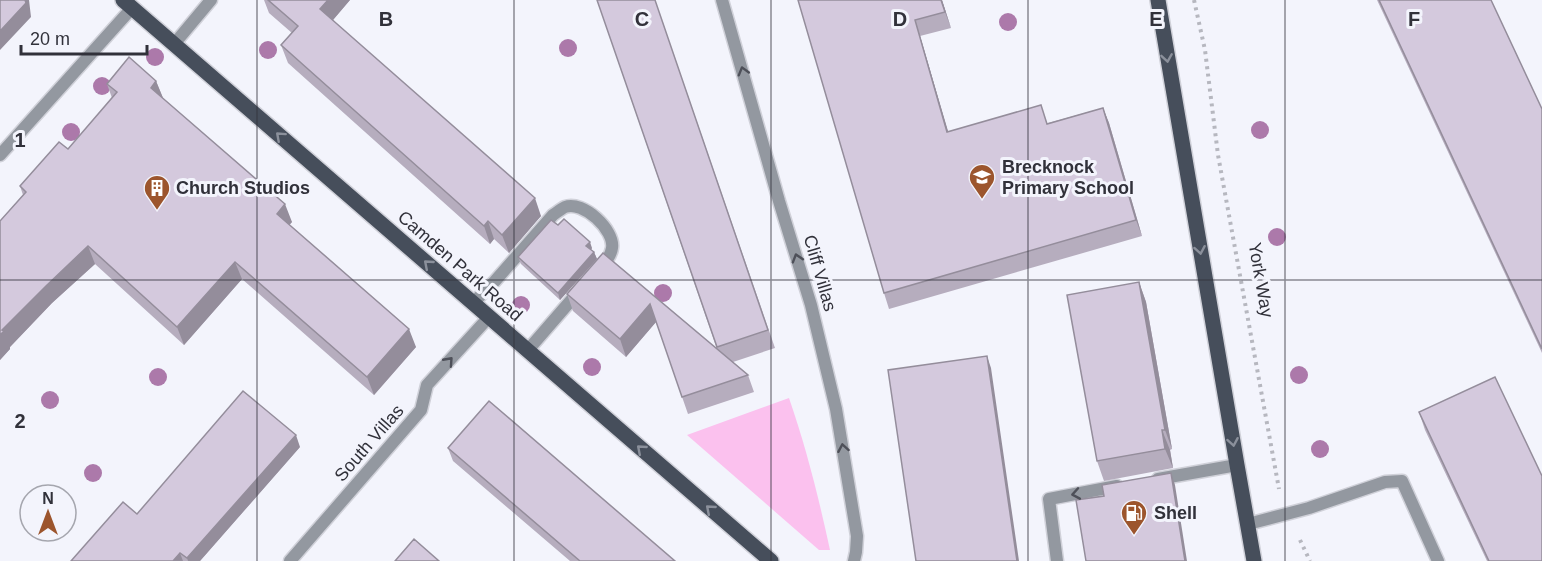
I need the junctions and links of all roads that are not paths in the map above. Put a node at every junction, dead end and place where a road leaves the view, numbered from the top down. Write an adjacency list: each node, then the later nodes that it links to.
1 (212, 0): 5 (street)
2 (722, 0): 16 (street, Cliff Villas, one-way to 2)
3 (1158, 0): 10 (main road, one-way to 10)
4 (128, 4): 5 (main road, Camden Park Road); 6 (street)
5 (175, 43): 7 (main road, Camden Park Road, one-way to 5)
6 (0, 155)
7 (473, 303): 8 (main road, Camden Park Road); 9 (street)
8 (489, 317): 9 (main road, Camden Park Road); 14 (street, South Villas, one-way to 8)
9 (528, 350): 15 (main road, Camden Park Road, one-way to 9)
10 (1237, 465): 11 (street); 13 (main road)
11 (1150, 480)
12 (1128, 484): 17 (street, one-way to 17)
13 (1248, 524): 18 (main road); 19 (street)
14 (290, 561)
15 (771, 561)
16 (854, 561)
17 (1057, 561)
18 (1254, 561)
19 (1438, 561)

